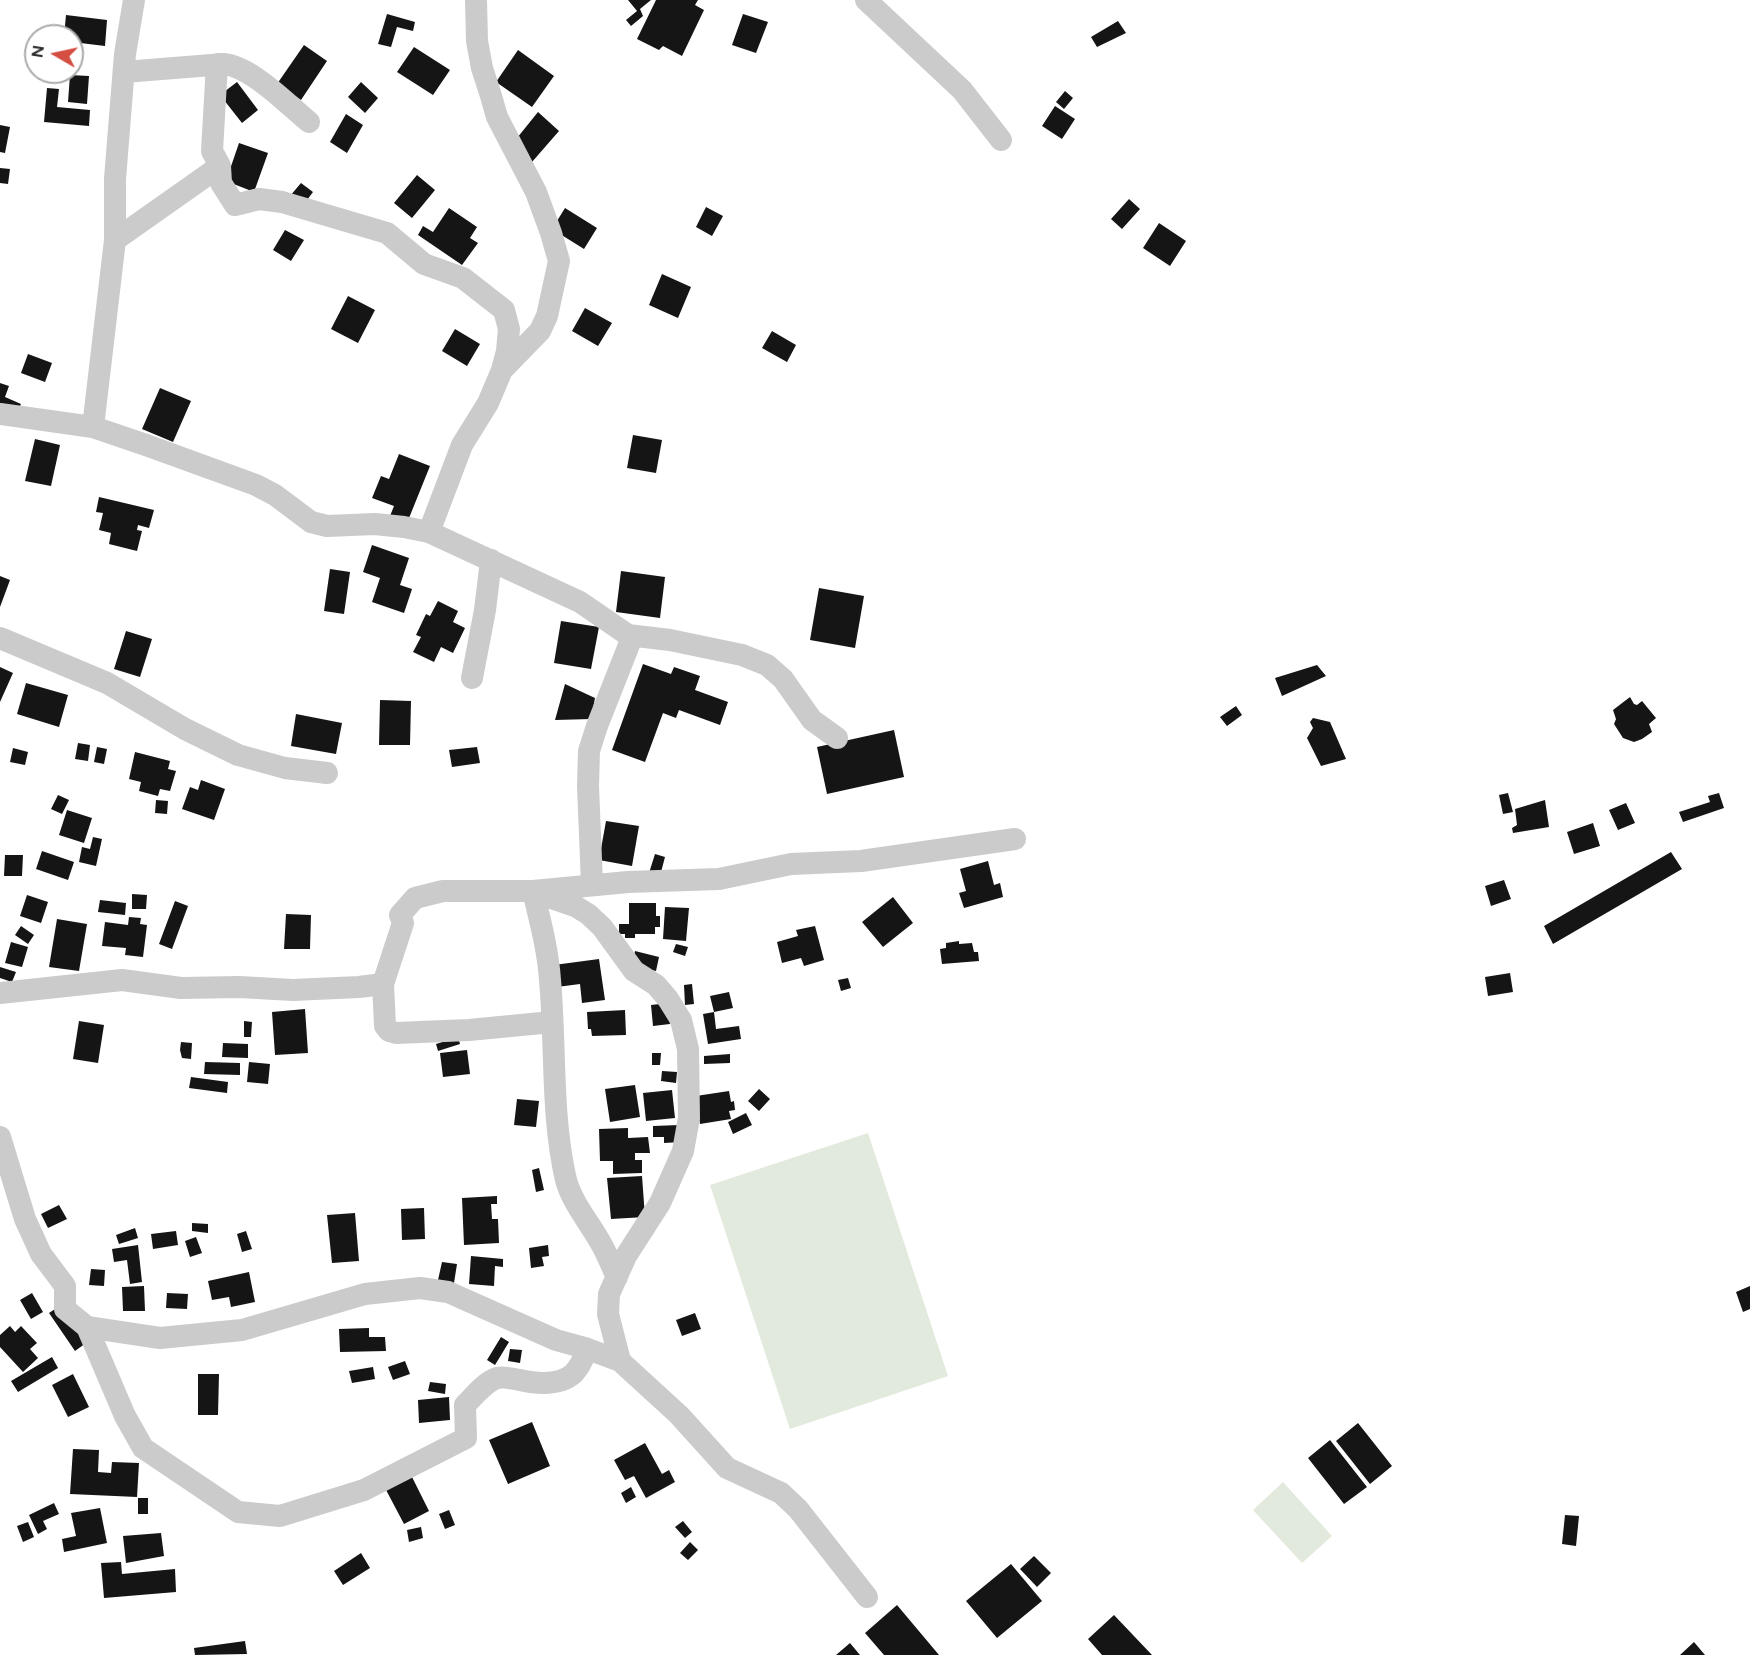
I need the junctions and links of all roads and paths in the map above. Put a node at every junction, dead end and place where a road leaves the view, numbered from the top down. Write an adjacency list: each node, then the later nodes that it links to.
1 (134, 0): 5 (street)
2 (476, 0): 10 (street)
3 (866, 0): 7 (street)
4 (217, 64): 5 (street); 6 (street); 8 (street)
5 (124, 72): 9 (street)
6 (309, 122)
7 (1001, 140)
8 (220, 166): 9 (street); 10 (street)
9 (115, 240): 12 (street)
10 (502, 370): 13 (street)
11 (0, 414): 12 (street)
12 (93, 428): 13 (street)
13 (429, 532): 14 (street)
14 (491, 560): 15 (street); 17 (street)
15 (628, 635): 18 (street); 21 (street)
16 (0, 638): 19 (street)
17 (471, 678)
18 (837, 738)
19 (327, 773)
20 (1015, 839): 21 (street)
21 (592, 885): 22 (street)
22 (533, 891): 23 (street); 25 (street); 27 (street)
23 (383, 984): 24 (street); 25 (street)
24 (0, 993)
25 (552, 1022): 27 (street)
26 (0, 1137): 28 (street)
27 (617, 1277): 30 (street)
28 (87, 1327): 29 (street); 29 (street)
29 (585, 1348): 30 (street)
30 (620, 1361): 31 (street)
31 (867, 1597)

